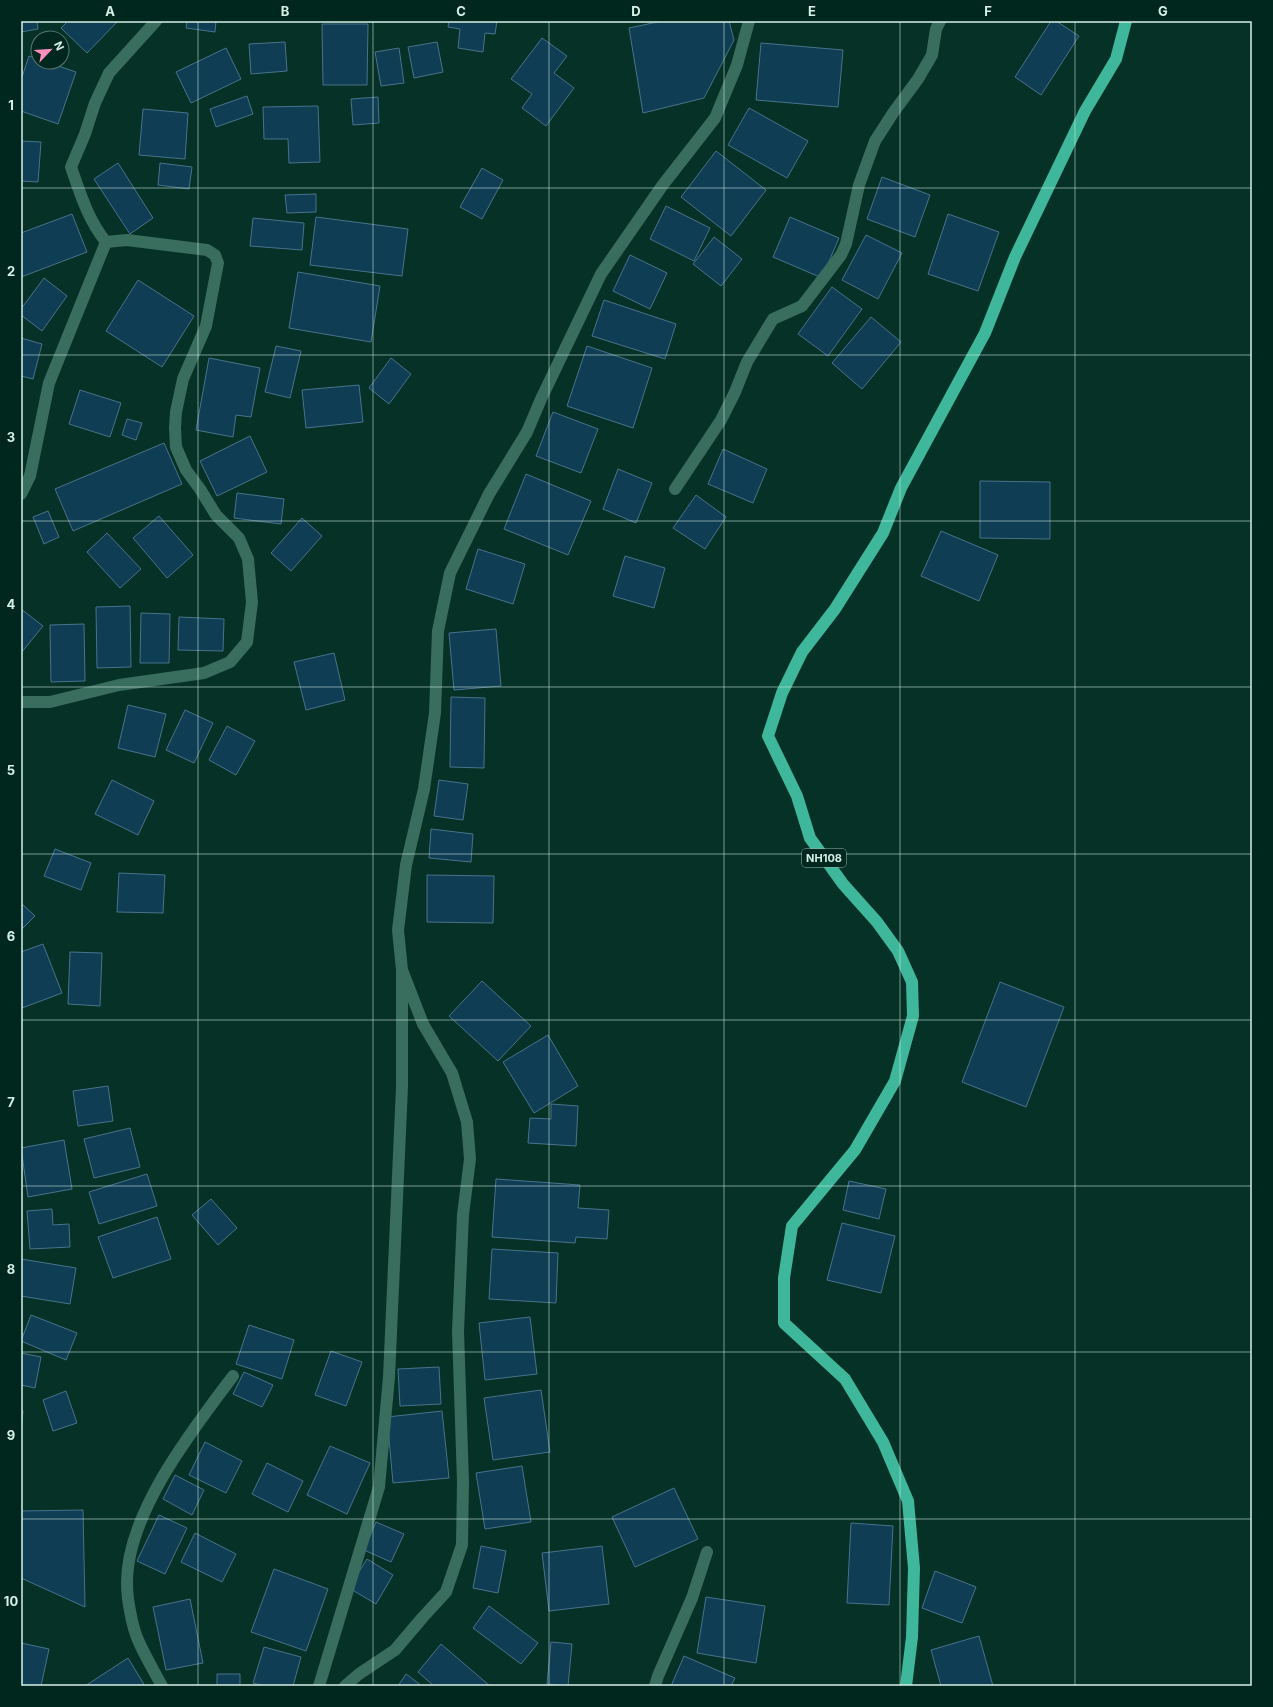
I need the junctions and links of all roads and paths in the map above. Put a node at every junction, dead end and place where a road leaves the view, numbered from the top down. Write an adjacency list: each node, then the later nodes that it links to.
1 (156, 21): 5 (street)
2 (749, 21): 9 (street)
3 (940, 21): 6 (street)
4 (1126, 21): 16 (highway, NH108)
5 (106, 242): 7 (street); 8 (street)
6 (675, 490)
7 (21, 494)
8 (21, 702)
9 (402, 970): 13 (street); 14 (street)
10 (233, 1376): 12 (street)
11 (707, 1552): 15 (street)
12 (162, 1686)
13 (319, 1686)
14 (345, 1686)
15 (655, 1686)
16 (906, 1686)

